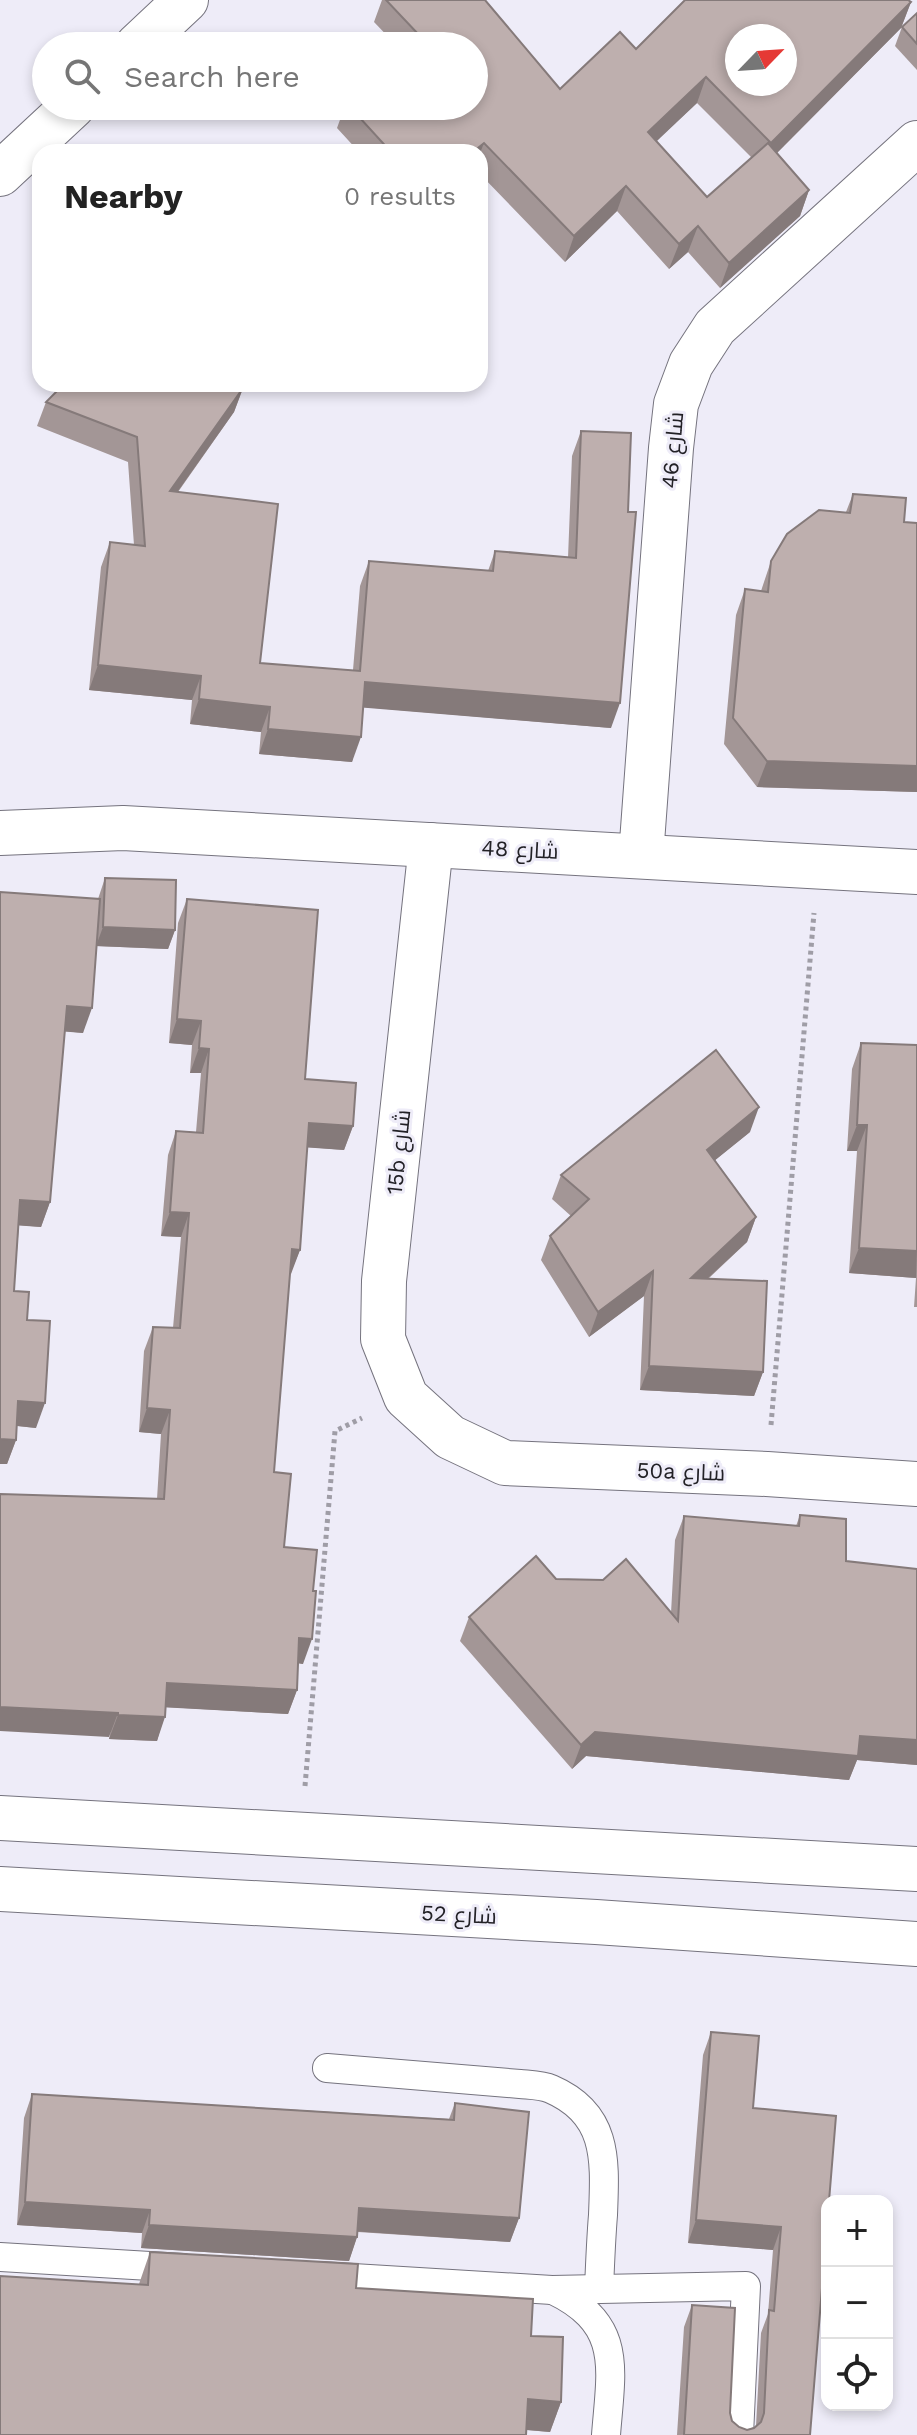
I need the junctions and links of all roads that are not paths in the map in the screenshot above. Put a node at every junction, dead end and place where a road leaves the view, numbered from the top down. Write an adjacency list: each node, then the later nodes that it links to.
1 (186, 0): 2 (street)
2 (152, 32)
3 (58, 120): 6 (street)
4 (917, 143): 12 (street, شارع 46)
5 (32, 144): 7 (street)
6 (32, 144)
7 (0, 174)
8 (0, 808): 9 (street, شارع 48)
9 (123, 828): 10 (street, شارع 48); 11 (street, شارع 48)
10 (0, 833)
11 (431, 845): 12 (street, شارع 48); 14 (street, 15b شارع)
12 (641, 856): 13 (street, شارع 48)
13 (917, 872)
14 (450, 1437): 15 (street, 50a شارع)
15 (917, 1484)
16 (0, 1818): 17 (street)
17 (917, 1869)
18 (0, 1889): 19 (street, شارع 52)
19 (917, 1944)
20 (327, 2068): 24 (lane)
21 (0, 2257): 22 (lane)
22 (205, 2269)
23 (300, 2275): 25 (lane)
24 (599, 2289): 25 (lane); 27 (lane)
25 (552, 2290): 26 (lane)
26 (606, 2435)
27 (739, 2435)

